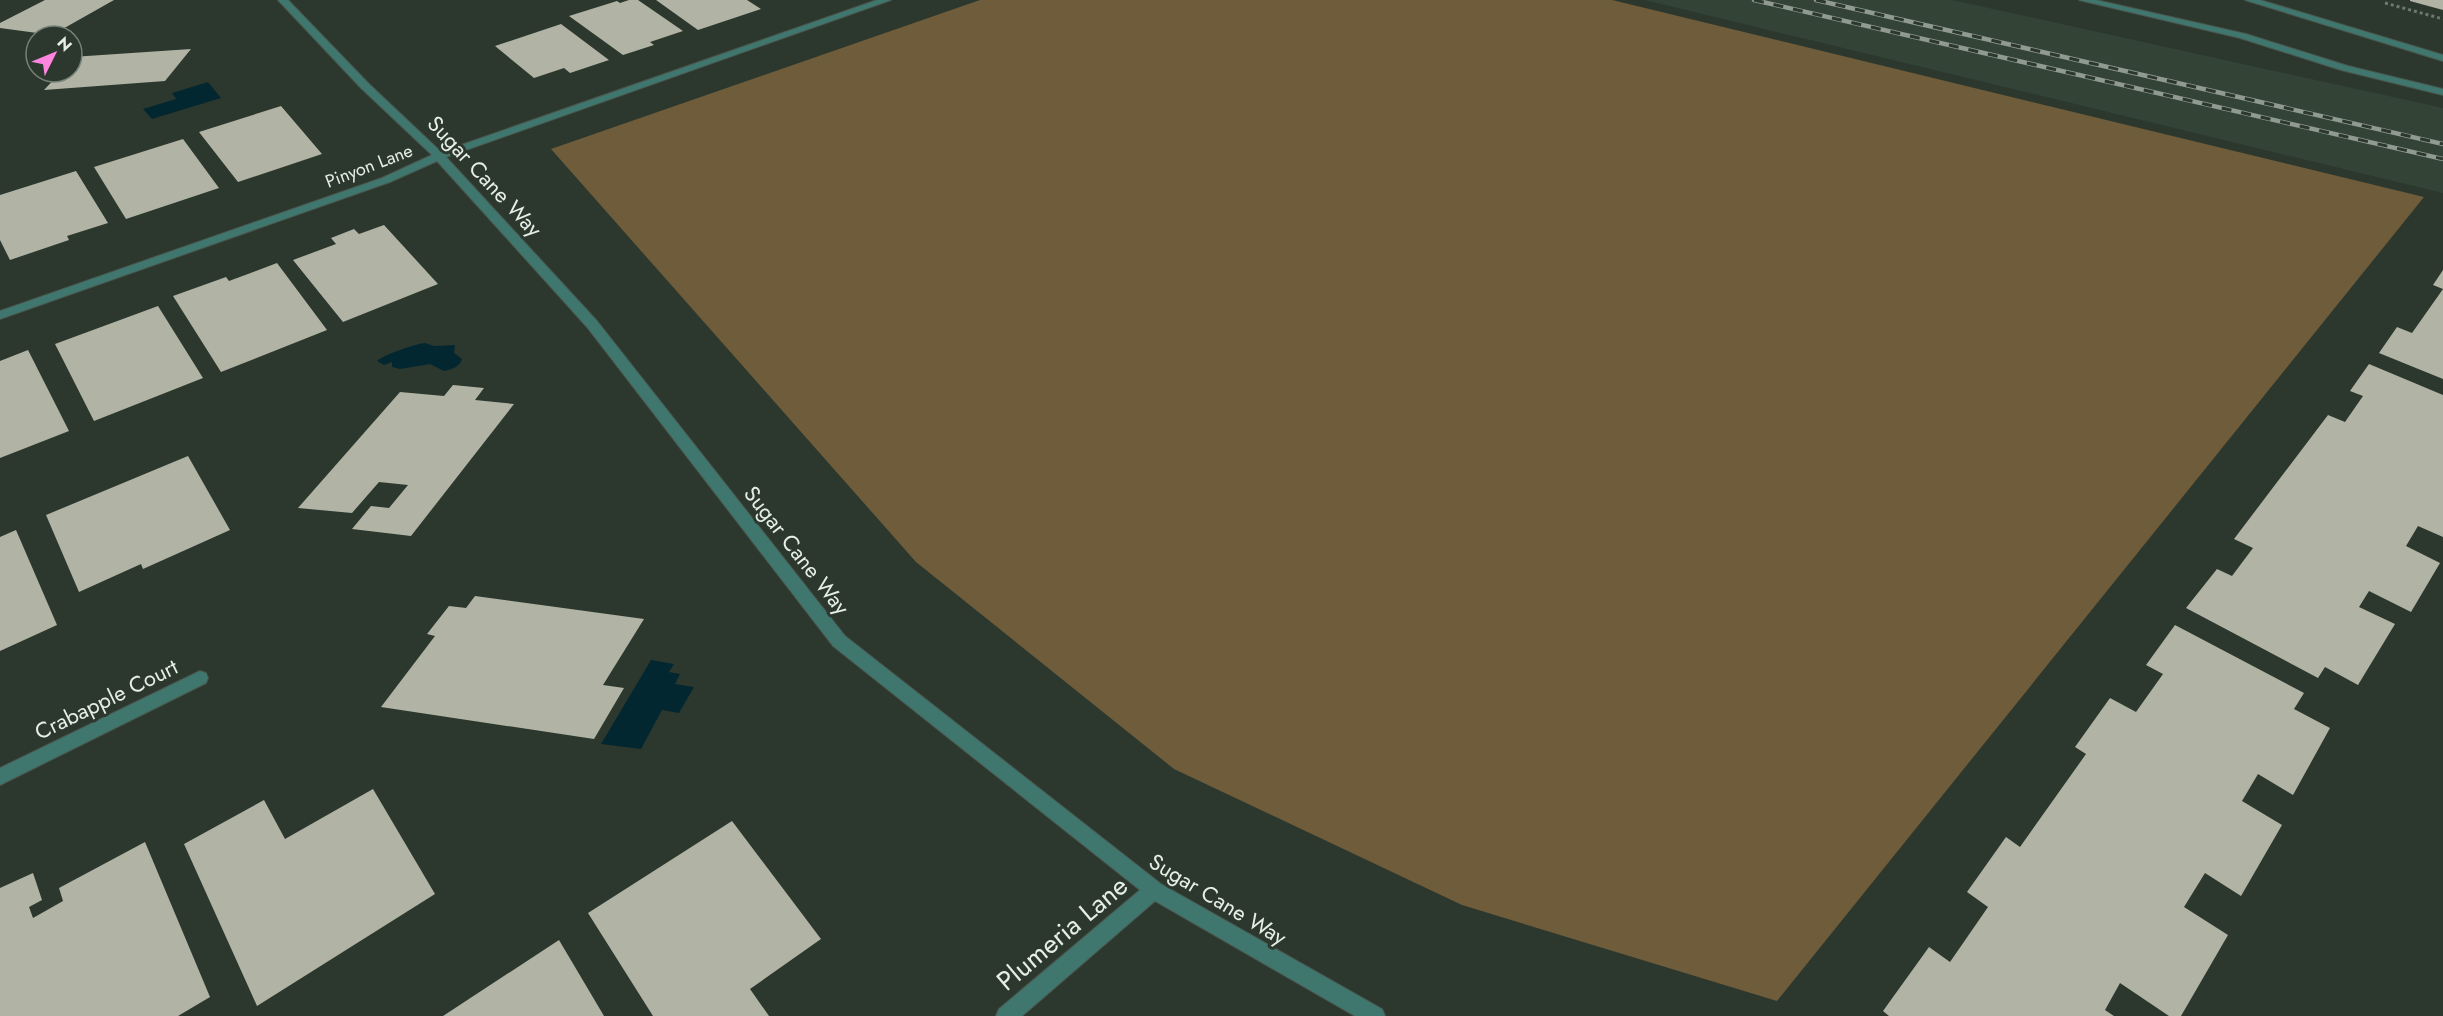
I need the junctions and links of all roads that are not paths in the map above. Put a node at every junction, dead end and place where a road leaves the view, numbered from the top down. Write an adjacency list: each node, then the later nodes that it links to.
1 (283, 0): 7 (street, Sugar Cane Way)
2 (886, 0): 7 (street, Pinyon Lane)
3 (2084, 0): 6 (street)
4 (2250, 0): 5 (street)
5 (2443, 58)
6 (2443, 92)
7 (439, 156): 8 (street, Pinyon Lane); 11 (street, Sugar Cane Way)
8 (0, 315)
9 (200, 678): 10 (street, Crabapple Court)
10 (0, 777)
11 (1154, 890): 12 (street, Plumeria Lane); 13 (street, Sugar Cane Way)
12 (1006, 1016)
13 (1375, 1016)

